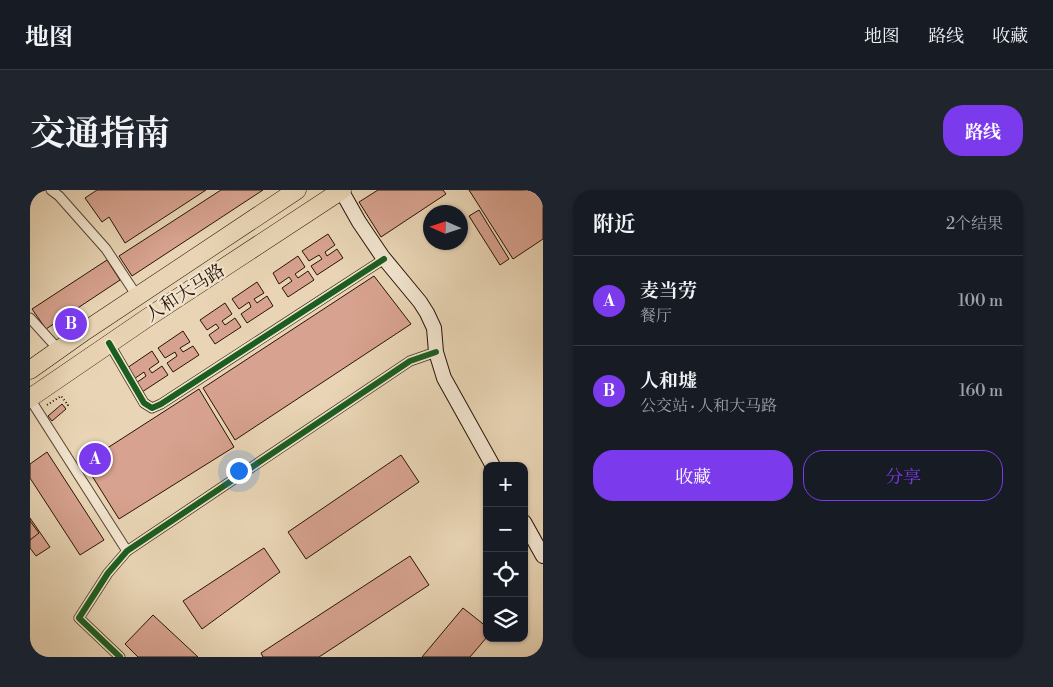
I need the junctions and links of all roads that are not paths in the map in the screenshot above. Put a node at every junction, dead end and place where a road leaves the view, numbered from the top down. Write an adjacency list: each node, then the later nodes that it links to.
1 (51, 190): 5 (street)
2 (297, 190): 5 (highway, 人和大马路)
3 (341, 190): 4 (street); 7 (highway, 人和大马路)
4 (384, 258): 7 (street); 9 (street)
5 (137, 296): 8 (highway, 人和大马路)
6 (30, 318): 8 (street)
7 (109, 344): 11 (highway, 人和大马路)
8 (59, 350): 10 (highway, 人和大马路)
9 (436, 352): 12 (street); 14 (street)
10 (30, 370)
11 (30, 399): 14 (street)
12 (491, 462)
13 (528, 529): 15 (street)
14 (127, 551): 16 (street)
15 (543, 556)
16 (120, 657)

